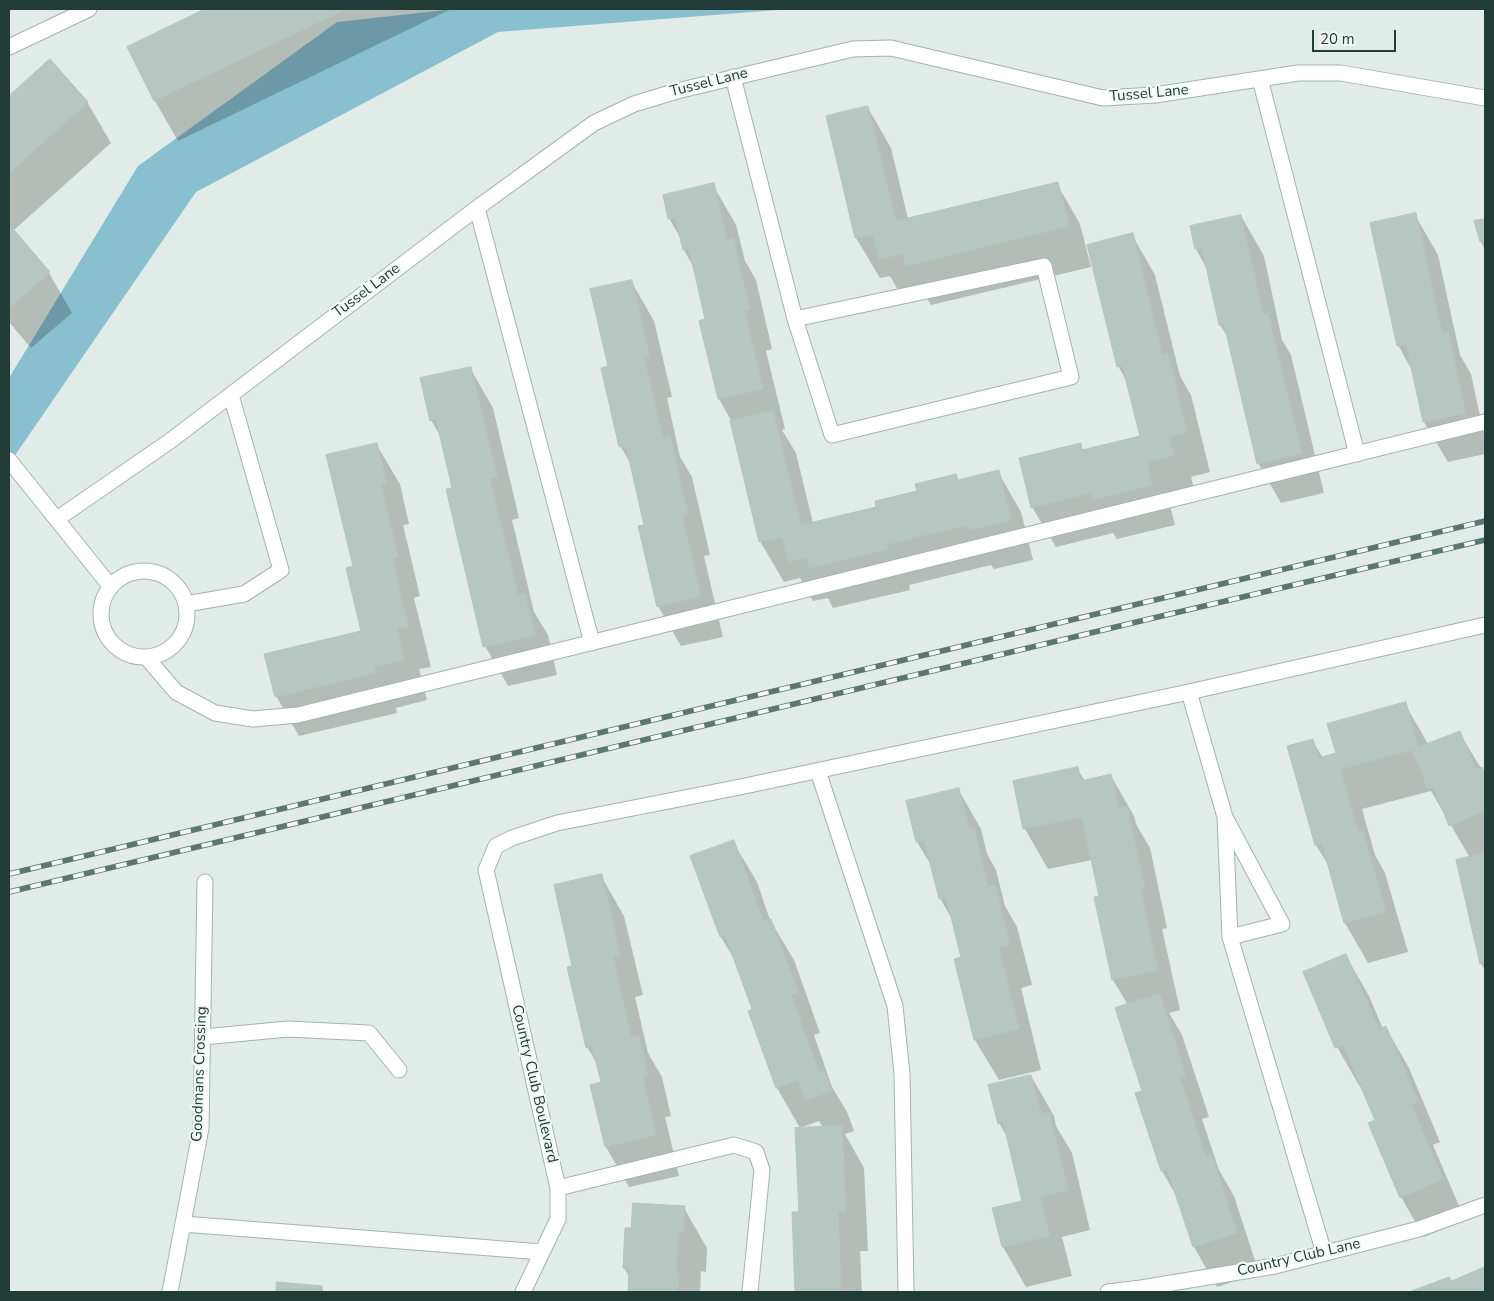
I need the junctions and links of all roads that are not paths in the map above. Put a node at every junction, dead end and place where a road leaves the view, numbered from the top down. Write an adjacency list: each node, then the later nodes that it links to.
1 (89, 9): 2 (street)
2 (9, 47)
3 (733, 77): 4 (street, Tussel Lane); 6 (street, Tussel Lane); 7 (street)
4 (1260, 79): 5 (street, Tussel Lane); 10 (street)
5 (1485, 98)
6 (477, 208): 8 (street, Tussel Lane); 16 (street)
7 (796, 319): 7 (street)
8 (232, 395): 12 (street, Tussel Lane); 14 (street)
9 (1485, 422): 10 (street)
10 (1357, 454): 16 (street)
11 (13, 464): 12 (street)
12 (57, 519): 13 (street)
13 (111, 586): 14 (street); 17 (street)
14 (186, 604): 17 (street)
15 (1485, 625): 18 (street)
16 (592, 643): 17 (street)
17 (147, 658)
18 (1189, 692): 19 (street); 20 (street)
19 (818, 771): 25 (street, Country Club Boulevard); 33 (street)
20 (1225, 817): 22 (street); 22 (street)
21 (205, 882): 23 (street, Goodmans Crossing)
22 (1230, 937): 29 (street)
23 (203, 1037): 24 (street); 27 (street, Goodmans Crossing)
24 (399, 1070)
25 (558, 1188): 28 (street, Country Club Boulevard); 32 (street)
26 (1485, 1205): 29 (street, Country Club Lane)
27 (183, 1224): 28 (street); 30 (street, Goodmans Crossing)
28 (542, 1252): 31 (street, Country Club Boulevard)
29 (1324, 1254): 34 (street, Country Club Lane)
30 (170, 1292)
31 (523, 1292)
32 (750, 1292)
33 (906, 1292)
34 (1108, 1292)

